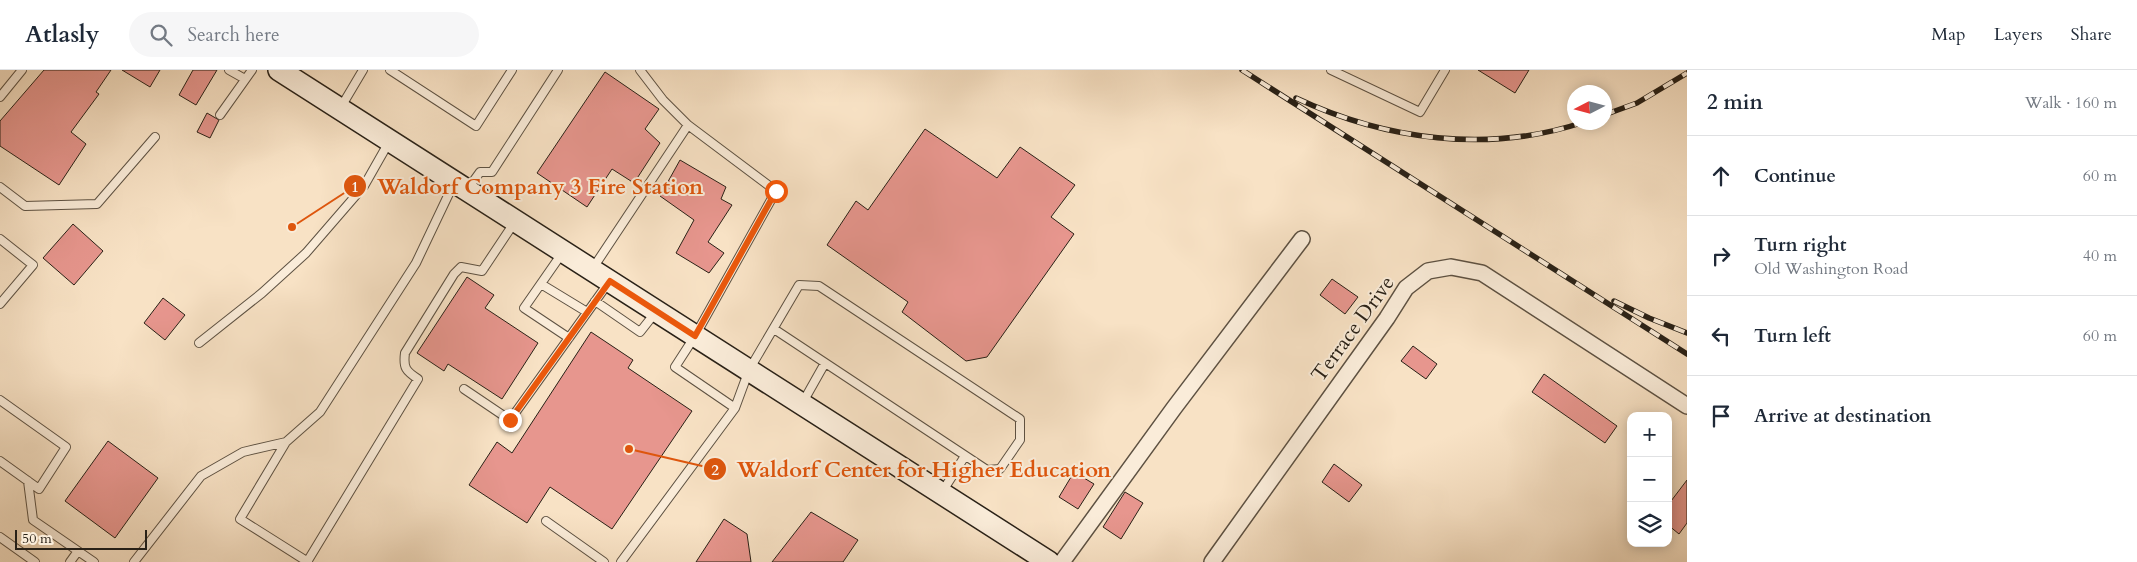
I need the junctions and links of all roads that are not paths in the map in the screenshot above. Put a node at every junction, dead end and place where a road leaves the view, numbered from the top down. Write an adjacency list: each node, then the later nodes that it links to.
1 (22, 70): 13 (lane)
2 (229, 70): 12 (lane)
3 (252, 70): 12 (lane)
4 (279, 70): 14 (main road)
5 (363, 70): 14 (lane)
6 (390, 70): 7 (lane)
7 (512, 70)
8 (558, 70): 19 (lane)
9 (640, 70): 16 (lane)
10 (1331, 70): 11 (lane)
11 (1445, 70)
12 (245, 79): 15 (lane)
13 (0, 97)
14 (340, 109): 18 (main road)
15 (220, 115)
16 (688, 125): 25 (lane); 33 (lane)
17 (155, 137): 20 (lane)
18 (390, 141): 19 (main road); 35 (lane)
19 (461, 186): 21 (main road); 43 (lane)
20 (0, 187)
21 (515, 221): 24 (main road); 55 (lane)
22 (0, 239): 29 (lane)
23 (1302, 239): 59 (street)
24 (563, 252): 25 (main road); 27 (lane)
25 (592, 270): 26 (main road)
26 (610, 281): 28 (lane); 30 (main road)
27 (541, 284): 31 (lane); 34 (lane)
28 (595, 302): 30 (lane); 31 (lane)
29 (0, 304)
30 (656, 311): 33 (main road)
31 (587, 312): 34 (lane)
32 (774, 329): 36 (lane); 37 (lane); 44 (lane)
33 (695, 336): 37 (main road); 42 (lane)
34 (569, 338): 38 (lane)
35 (198, 343)
36 (826, 363): 40 (lane); 44 (lane)
37 (749, 370): 40 (main road); 42 (lane)
38 (464, 389)
39 (0, 400): 46 (lane)
40 (802, 404): 47 (main road)
41 (1687, 406): 60 (street, Terrace Drive)
42 (735, 408): 57 (lane)
43 (286, 442): 54 (lane); 55 (lane)
44 (965, 456): 47 (lane)
45 (0, 461): 46 (lane)
46 (28, 481): 50 (lane)
47 (941, 493): 58 (main road)
48 (546, 521): 56 (lane)
49 (0, 538): 51 (lane)
50 (78, 551): 52 (lane); 53 (lane)
51 (35, 562)
52 (70, 562)
53 (94, 562)
54 (134, 562)
55 (308, 562)
56 (604, 562)
57 (622, 562)
58 (1049, 562)
59 (1062, 562)
60 (1212, 562)

